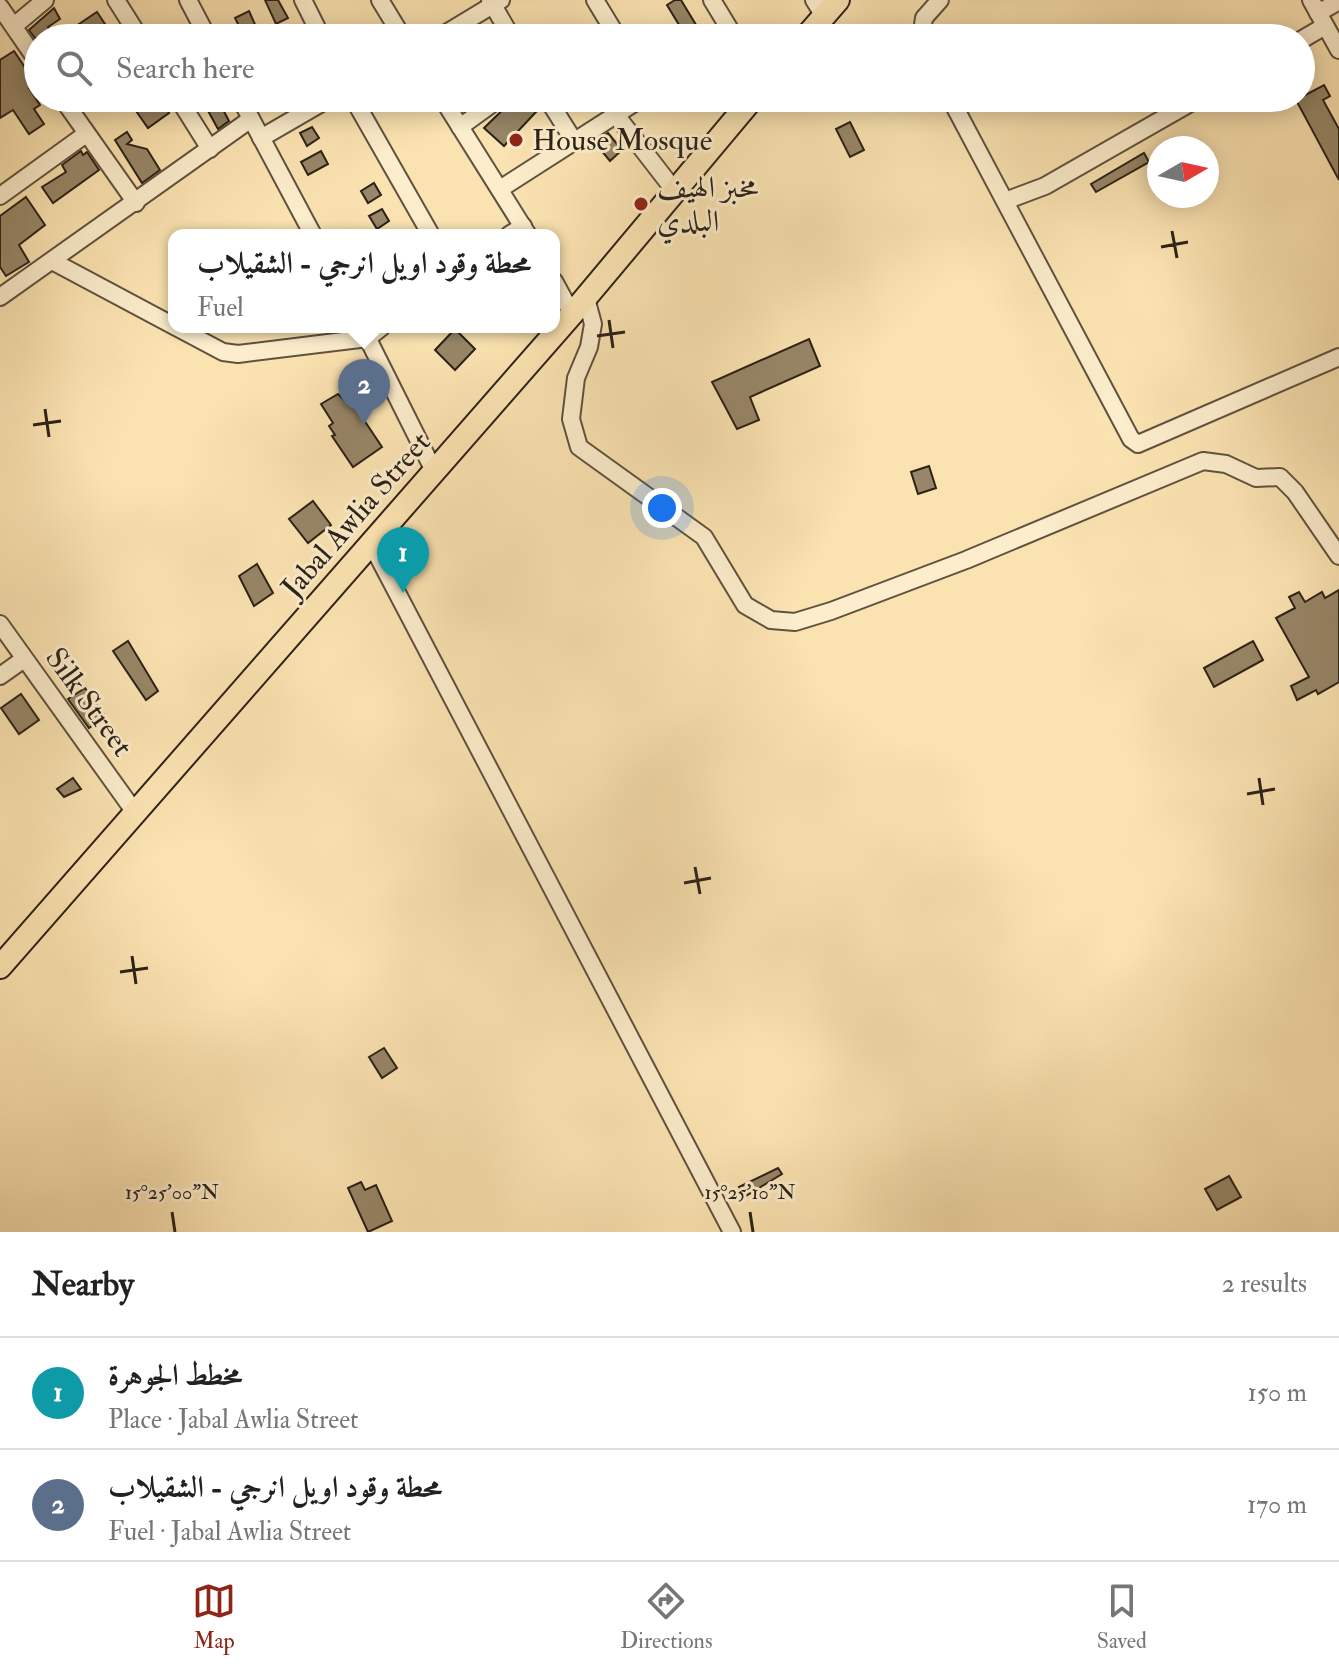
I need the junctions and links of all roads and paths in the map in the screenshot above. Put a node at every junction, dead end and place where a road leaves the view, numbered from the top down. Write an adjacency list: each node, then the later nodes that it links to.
1 (45, 0): 24 (street)
2 (117, 0): 14 (street)
3 (188, 0): 15 (street)
4 (303, 0): 16 (street)
5 (380, 0): 17 (street)
6 (595, 0): 20 (street)
7 (712, 0): 21 (street)
8 (940, 0): 23 (street)
9 (1339, 1): 13 (street)
10 (495, 2): 18 (street); 19 (street)
11 (825, 5): 22 (highway)
12 (0, 7): 24 (street)
13 (1318, 13): 26 (street)
14 (132, 24)
15 (201, 24)
16 (315, 24)
17 (395, 24)
18 (460, 24)
19 (505, 24)
20 (610, 24)
21 (727, 24)
22 (813, 24)
23 (923, 24)
24 (14, 26): 25 (street)
25 (24, 41)
26 (1339, 50)
27 (71, 112): 42 (street)
28 (187, 112): 45 (street)
29 (247, 112): 40 (street)
30 (306, 112): 43 (street)
31 (361, 112): 52 (street)
32 (451, 112): 41 (street)
33 (481, 112): 41 (street)
34 (556, 112): 44 (street)
35 (621, 112): 39 (street)
36 (741, 112): 47 (highway, Jabal Awlia Street)
37 (957, 112): 49 (street)
38 (1174, 112): 49 (street)
39 (616, 115): 44 (street); 47 (street)
40 (251, 119): 43 (street); 45 (street)
41 (460, 127): 46 (street)
42 (86, 134): 48 (street); 50 (street)
43 (261, 138): 51 (street)
44 (574, 141): 46 (street)
45 (210, 149): 50 (street)
46 (500, 189): 53 (street)
47 (674, 190): 57 (highway, Jabal Awlia Street)
48 (0, 196)
49 (1005, 201): 64 (street)
50 (136, 203): 54 (street)
51 (310, 229)
52 (428, 229)
53 (519, 229)
54 (52, 261): 56 (street); 58 (street)
55 (560, 287): 57 (street)
56 (2, 289)
57 (579, 306): 59 (highway, Jabal Awlia Street); 67 (street)
58 (168, 322)
59 (560, 328)
60 (188, 333): 61 (street)
61 (359, 333)
62 (365, 333): 65 (street)
63 (555, 333): 65 (highway, Jabal Awlia Street)
64 (1339, 357)
65 (434, 471): 66 (highway, Jabal Awlia Street)
66 (371, 543): 71 (highway, Jabal Awlia Street); 73 (street)
67 (1339, 556)
68 (0, 624): 69 (street, Silk Street)
69 (24, 659): 70 (street); 71 (street, Silk Street)
70 (0, 676)
71 (134, 811): 72 (highway, Jabal Awlia Street)
72 (0, 967)
73 (732, 1232)

